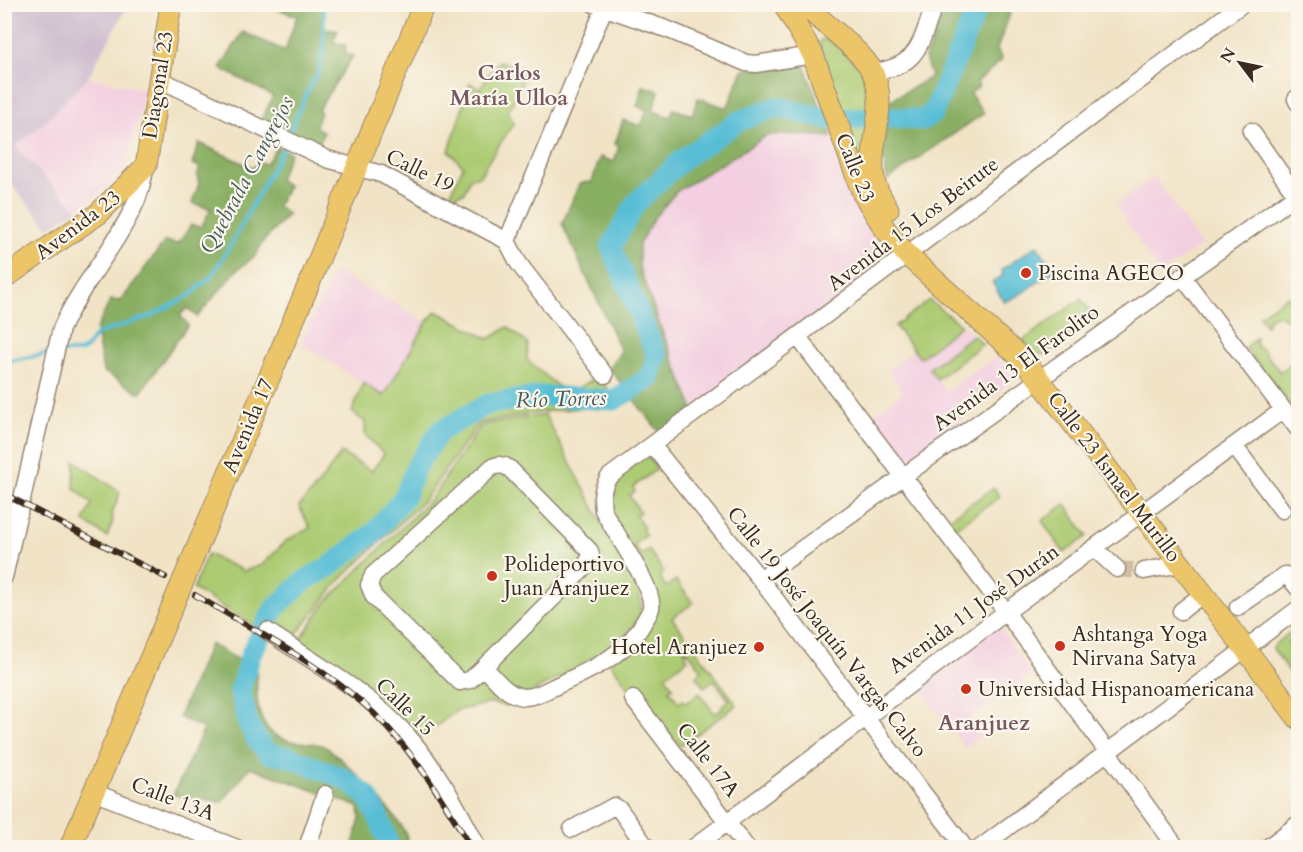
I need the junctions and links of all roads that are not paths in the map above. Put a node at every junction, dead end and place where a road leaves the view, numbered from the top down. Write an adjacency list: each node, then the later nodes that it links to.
1 (171, 4): 10 (main road, Diagonal 23)
2 (424, 4): 16 (main road, Avenida 17)
3 (784, 4): 8 (main road, Calle 23)
4 (803, 4): 9 (main road, Calle 23)
5 (934, 4): 9 (street)
6 (1242, 4): 19 (street, Avenida 15 Los Beirute)
7 (602, 6): 8 (street); 18 (street)
8 (813, 56): 15 (main road, Calle 23)
9 (873, 72): 15 (main road, Calle 23)
10 (159, 79): 14 (main road, Diagonal 23); 16 (street, Calle 19)
11 (1299, 96): 12 (street)
12 (1299, 103)
13 (1251, 131): 17 (street)
14 (146, 166): 21 (main road, Avenida 23); 31 (street)
15 (863, 167): 19 (main road, Calle 23)
16 (355, 168): 18 (street, Calle 19); 52 (main road, Avenida 17)
17 (1298, 194): 20 (street, Avenida 13 El Farolito)
18 (507, 241): 23 (street)
19 (908, 256): 22 (street, Avenida 15 Los Beirute); 24 (main road, Calle 23 Ismael Murillo)
20 (1182, 276): 24 (street, Avenida 13 El Farolito); 25 (street)
21 (4, 278)
22 (798, 337): 27 (street, Avenida 15 Los Beirute); 29 (street)
23 (605, 375)
24 (1040, 380): 29 (street, Avenida 13 El Farolito); 32 (main road, Calle 23 Ismael Murillo)
25 (1283, 411): 26 (street); 28 (street, Avenida 11 José Durán)
26 (1299, 429)
27 (652, 445): 38 (street, Calle 19 José Joaquín Vargas Calvo); 47 (street, Avenida 15 Los Beirute)
28 (1235, 447): 30 (street); 32 (street, Avenida 11 José Durán)
29 (903, 476): 38 (street, Avenida 13 El Farolito); 44 (street)
30 (1282, 510)
31 (12, 511): 37 (street)
32 (1143, 514): 33 (street, Avenida 11 José Durán); 34 (main road, Calle 23 Ismael Murillo)
33 (1095, 549): 35 (street); 44 (street, Avenida 11 José Durán)
34 (1181, 564): 36 (street); 40 (main road, Calle 23 Ismael Murillo)
35 (1117, 569)
36 (1144, 571)
37 (4, 577)
38 (759, 579): 49 (street, Calle 19 José Joaquín Vargas Calvo)
39 (1299, 588): 41 (street)
40 (1203, 594): 43 (street); 46 (main road, Calle 23 Ismael Murillo)
41 (1238, 607)
42 (1299, 609): 46 (street)
43 (1181, 611)
44 (1006, 612): 49 (street, Avenida 11 José Durán); 51 (street)
45 (267, 631): 60 (street, Calle 15)
46 (1245, 650): 50 (main road, Calle 23 Ismael Murillo); 51 (street)
47 (484, 667): 47 (street)
48 (633, 699): 54 (street, Calle 17A)
49 (866, 717): 54 (street, Avenida 11 José Durán); 64 (street, Calle 19 José Joaquín Vargas Calvo)
50 (1299, 718)
51 (1108, 752): 65 (street); 66 (street)
52 (93, 792): 57 (main road, Avenida 17); 58 (street, Calle 13A)
53 (325, 794): 59 (street)
54 (727, 821): 62 (street, Avenida 11 José Durán); 63 (street, Calle 17A)
55 (1299, 824): 67 (street)
56 (572, 829): 61 (street)
57 (70, 848)
58 (237, 848)
59 (307, 848)
60 (478, 848)
61 (647, 848)
62 (693, 848)
63 (747, 848)
64 (965, 848)
65 (980, 848)
66 (1177, 848)
67 (1267, 848)

